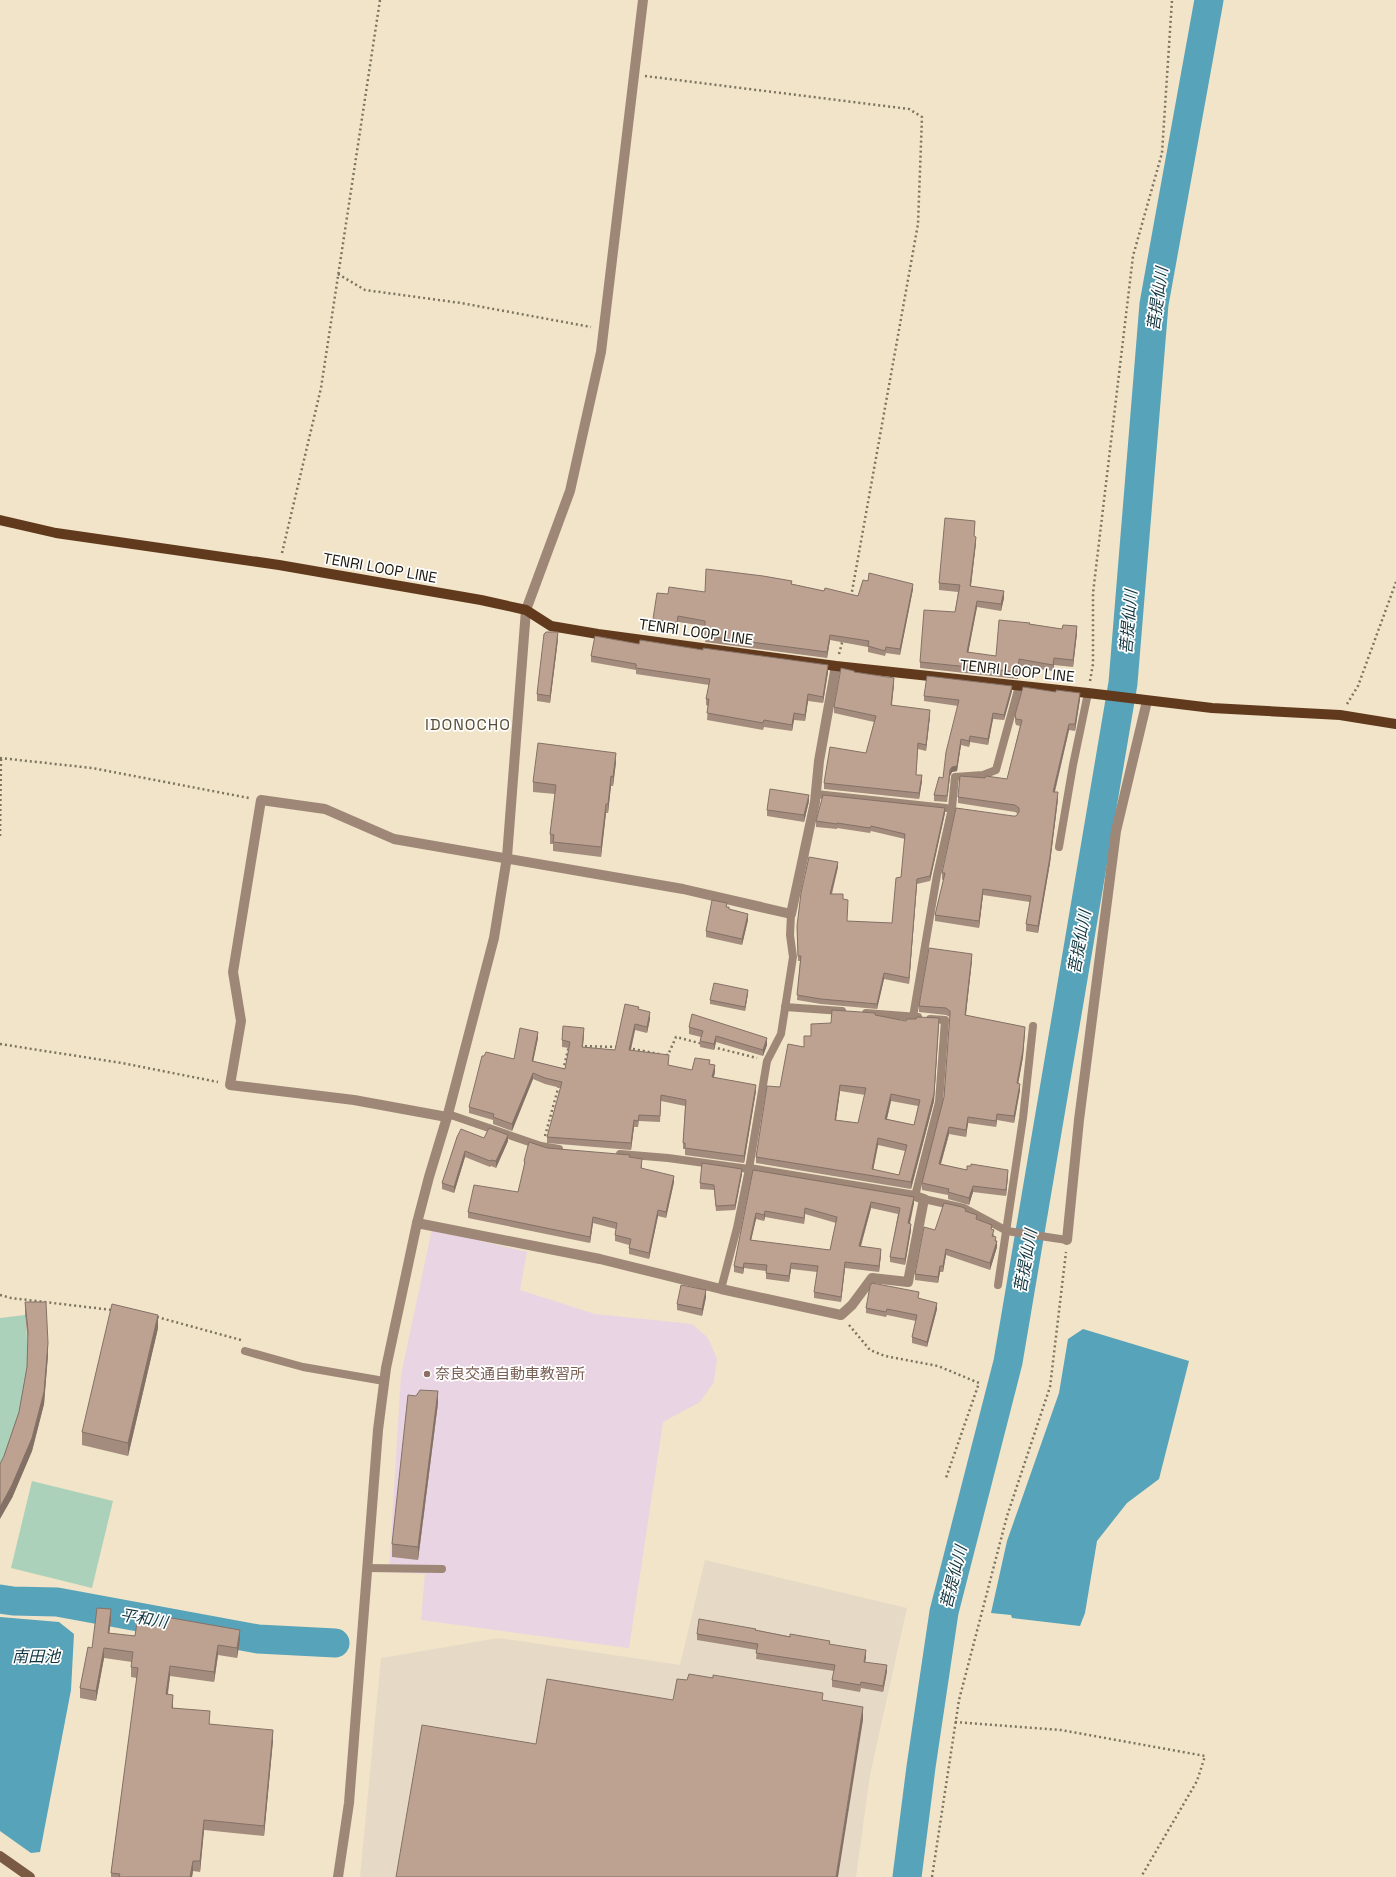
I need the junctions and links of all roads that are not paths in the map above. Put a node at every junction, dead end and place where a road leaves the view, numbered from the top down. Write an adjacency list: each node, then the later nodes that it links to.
1 (643, 0): 3 (street)
2 (0, 520): 3 (main road, TENRI LOOP LINE)
3 (526, 610): 4 (main road, TENRI LOOP LINE); 12 (street)
4 (836, 666): 5 (main road, TENRI LOOP LINE); 9 (street)
5 (1019, 686): 6 (main road, TENRI LOOP LINE); 10 (lane)
6 (1091, 693): 7 (main road, TENRI LOOP LINE); 11 (lane)
7 (1143, 700): 8 (main road, TENRI LOOP LINE); 24 (street)
8 (1396, 724)
9 (816, 794): 10 (lane); 13 (street)
10 (956, 809): 15 (lane)
11 (1059, 847)
12 (507, 858): 13 (street); 17 (street); 17 (street)
13 (791, 914): 14 (lane)
14 (785, 1007): 15 (lane); 20 (lane)
15 (913, 1017): 21 (lane)
16 (1033, 1026): 23 (lane)
17 (447, 1116): 18 (lane); 22 (street)
18 (571, 1150)
19 (608, 1153): 20 (lane)
20 (749, 1168): 21 (street); 26 (lane)
21 (920, 1198): 23 (lane); 26 (street)
22 (417, 1223): 26 (street); 28 (street)
23 (1009, 1232): 24 (lane); 25 (lane)
24 (1064, 1240)
25 (998, 1285)
26 (721, 1289)
27 (245, 1351): 28 (lane)
28 (384, 1381): 29 (street)
29 (367, 1568): 30 (lane); 33 (street)
30 (442, 1569)
31 (0, 1856): 32 (main road)
32 (30, 1877)
33 (338, 1877)

